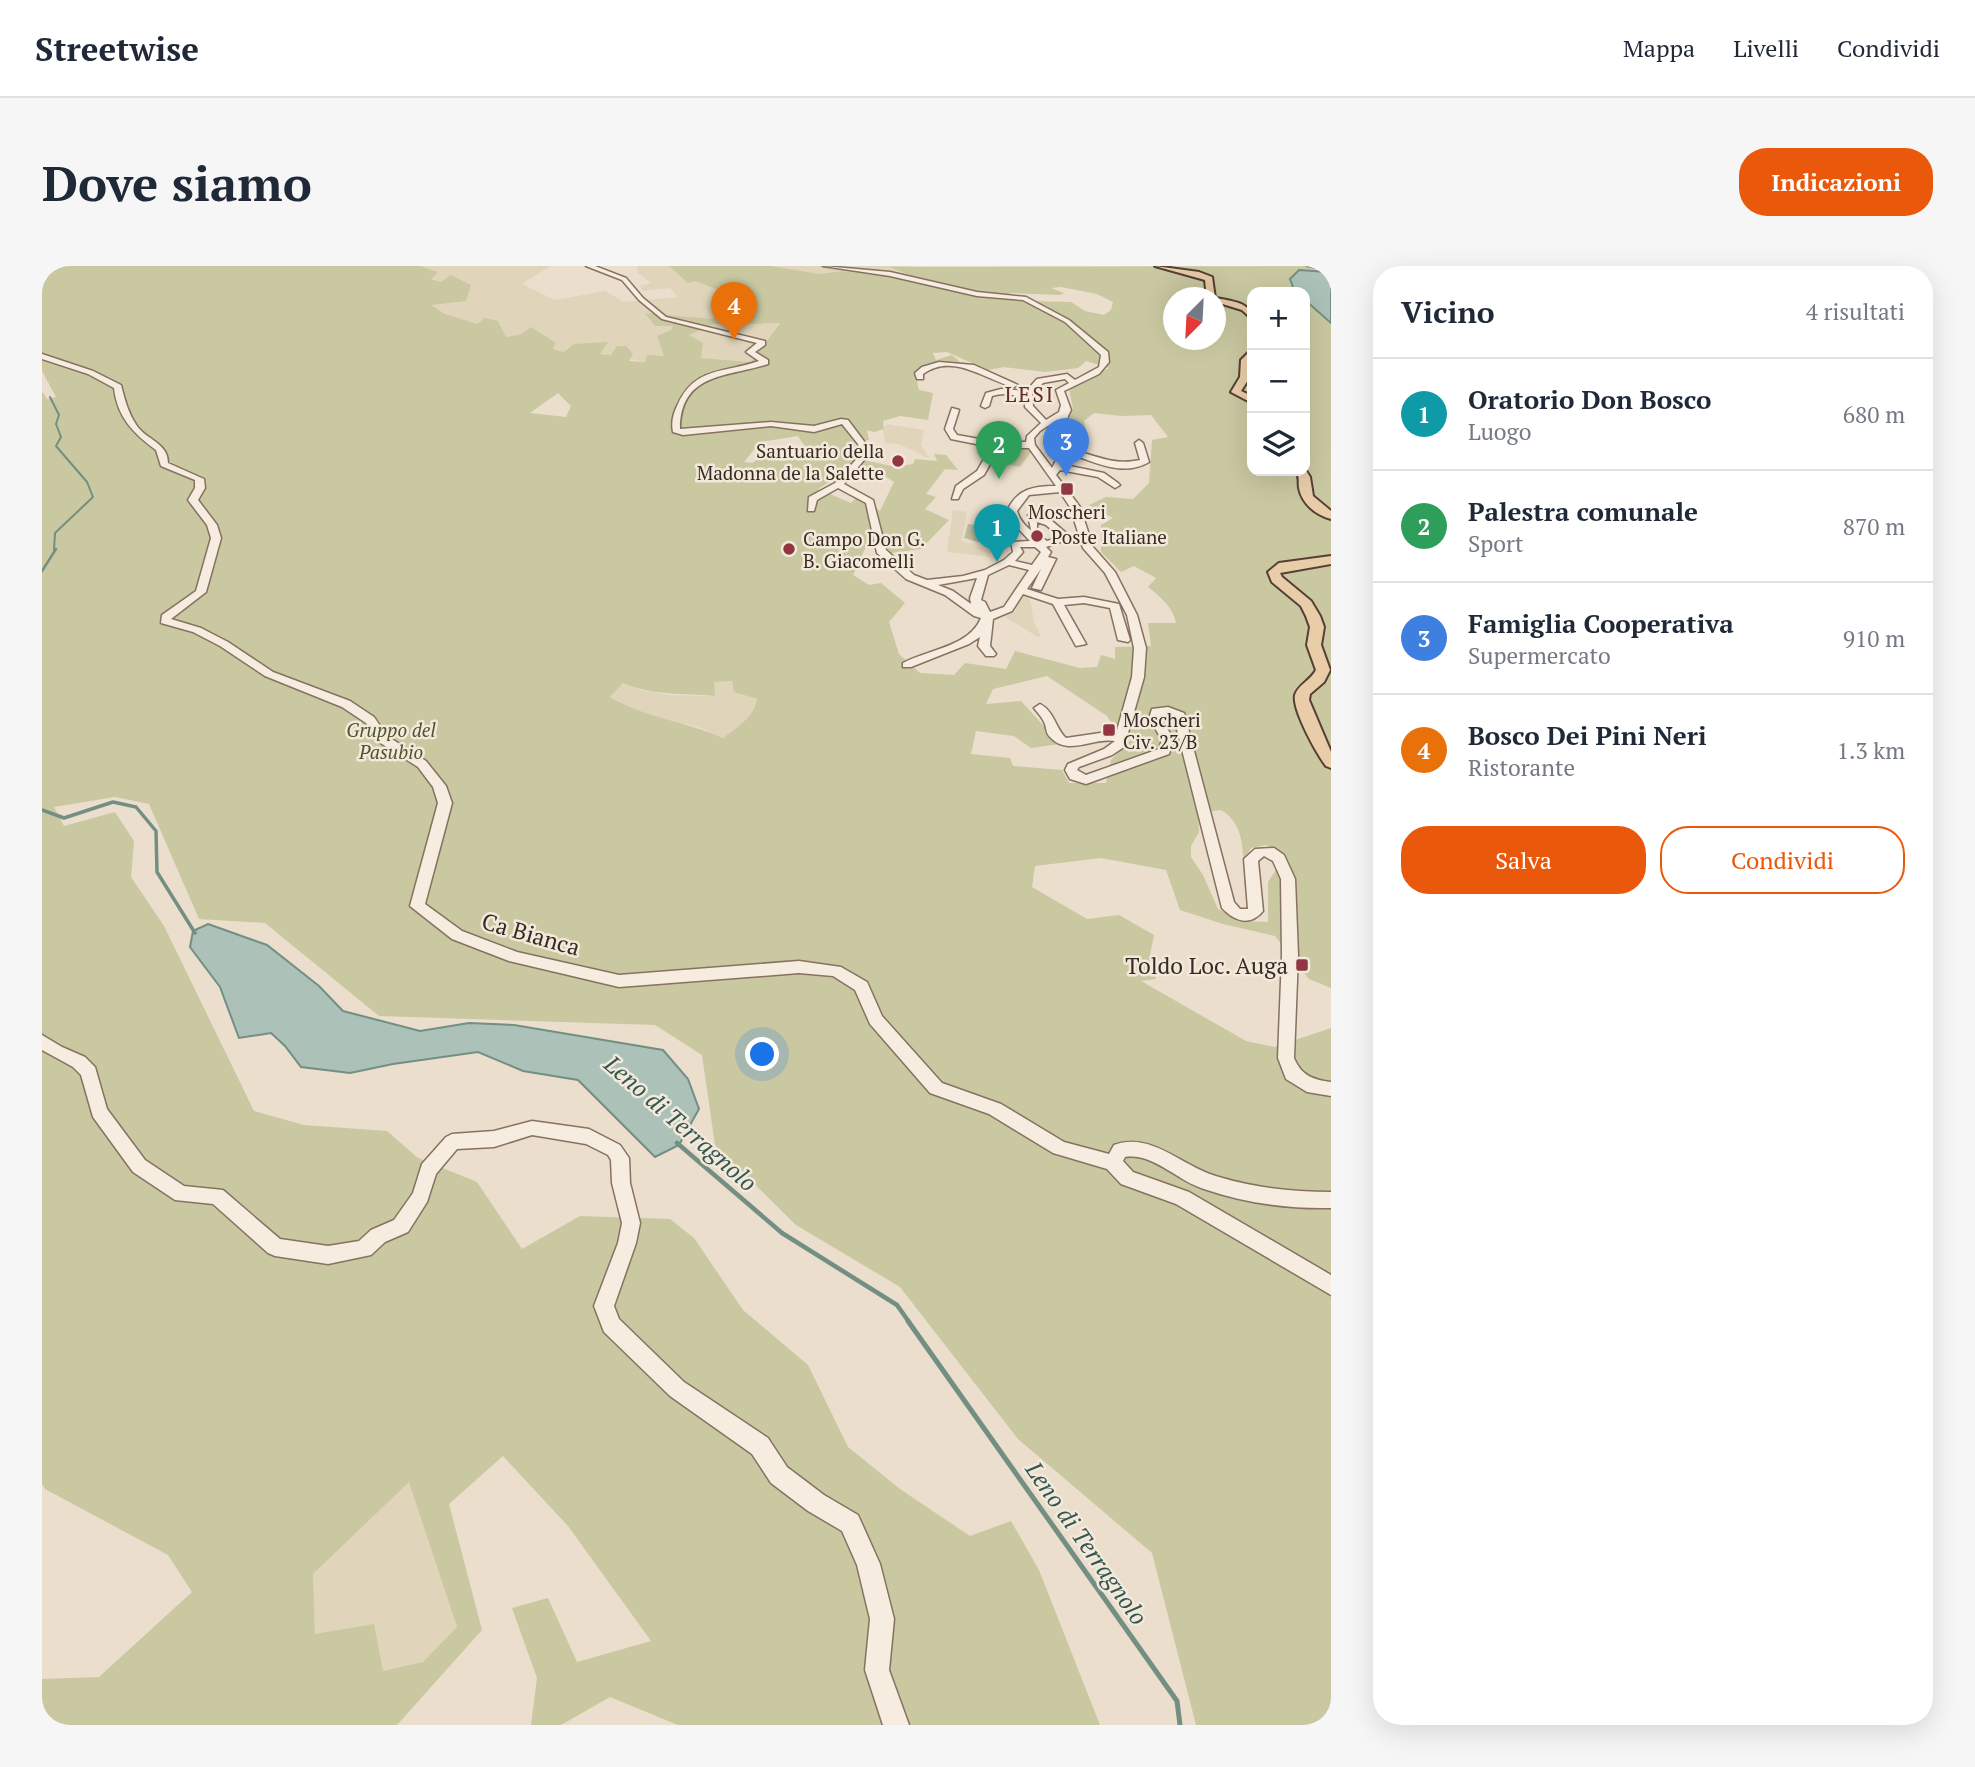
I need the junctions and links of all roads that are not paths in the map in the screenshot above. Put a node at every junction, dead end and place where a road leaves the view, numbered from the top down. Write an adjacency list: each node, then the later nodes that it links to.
1 (589, 266): 27 (street)
2 (826, 266): 11 (street)
3 (1159, 266): 4 (main road)
4 (1211, 287)
5 (1226, 303): 6 (main road)
6 (1247, 311)
7 (42, 356): 57 (street, Ca Bianca)
8 (1247, 359): 14 (main road)
9 (1021, 376): 12 (street)
10 (920, 377): 12 (street)
11 (1072, 382): 13 (street); 15 (street)
12 (1016, 388): 13 (street); 16 (street)
13 (1029, 396): 18 (street)
14 (1247, 398)
15 (1065, 405): 18 (street); 22 (street)
16 (985, 406)
17 (955, 410): 19 (street)
18 (1047, 425): 21 (street)
19 (997, 440): 21 (street); 30 (street)
20 (1139, 443): 23 (street)
21 (1031, 445): 24 (street)
22 (1065, 450): 23 (street); 24 (street)
23 (1088, 457): 25 (street)
24 (1054, 470): 25 (street); 29 (street)
25 (1078, 470): 28 (street)
26 (1304, 476): 34 (main road)
27 (838, 485): 32 (street); 43 (street)
28 (1115, 485)
29 (1062, 489): 33 (street); 53 (street)
30 (955, 497)
31 (1041, 508): 35 (street)
32 (811, 509)
33 (1012, 511): 36 (street); 38 (street)
34 (1331, 516)
35 (1049, 523): 36 (street); 36 (street)
36 (1032, 530)
37 (1035, 544): 40 (street)
38 (1046, 552): 41 (street); 44 (street)
39 (1331, 560): 54 (main road)
40 (1008, 562): 41 (street); 42 (street)
41 (1036, 569): 45 (street)
42 (983, 573): 43 (street); 47 (street)
43 (927, 583): 47 (street)
44 (1037, 588)
45 (1020, 590): 46 (street); 47 (street)
46 (1057, 602): 48 (street); 49 (street)
47 (988, 618): 50 (street); 51 (street)
48 (1124, 640)
49 (1080, 644)
50 (990, 654)
51 (907, 665)
52 (1040, 708): 53 (street)
53 (1122, 739): 56 (street)
54 (1331, 763)
55 (42, 1041): 60 (street)
56 (1331, 1089)
57 (1114, 1163): 58 (street); 59 (street)
58 (1331, 1200)
59 (1331, 1286)
60 (896, 1725)

